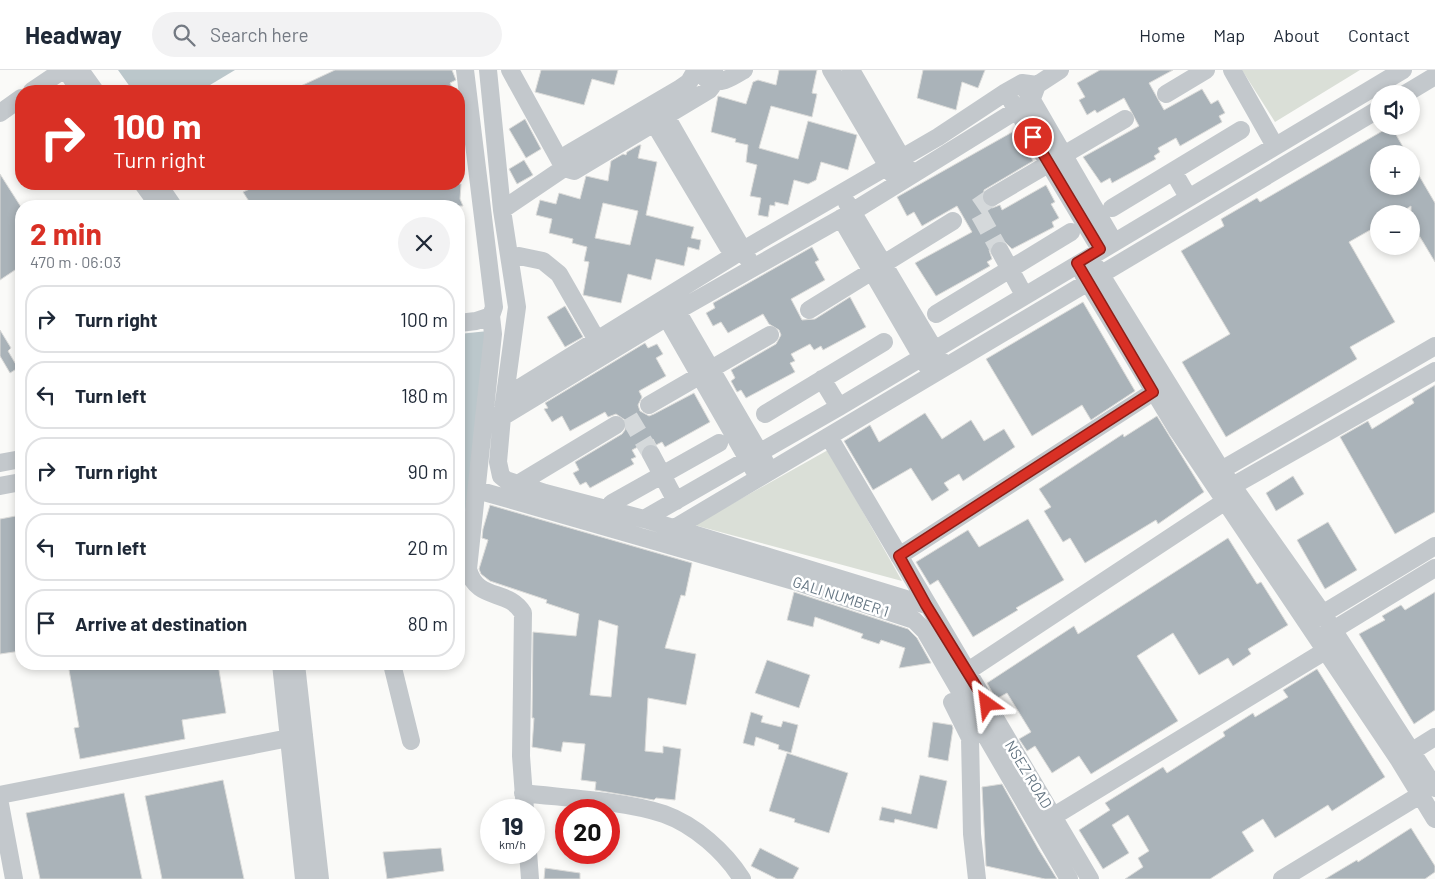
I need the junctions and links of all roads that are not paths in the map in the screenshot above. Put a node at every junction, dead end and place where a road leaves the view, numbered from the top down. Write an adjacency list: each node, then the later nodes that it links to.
1 (64, 70): 16 (street); 17 (street)
2 (80, 70): 18 (street)
3 (465, 70): 59 (street)
4 (488, 70): 40 (street)
5 (510, 70): 31 (street)
6 (744, 70): 14 (street)
7 (831, 70): 30 (street)
8 (851, 70): 30 (street)
9 (1060, 70): 21 (street)
10 (1206, 70): 20 (street)
11 (1232, 70): 28 (street)
12 (1403, 70): 28 (street)
13 (695, 73): 14 (street); 23 (street)
14 (714, 76): 23 (street)
15 (1435, 76): 19 (street)
16 (41, 85)
17 (75, 85)
18 (91, 85)
19 (1420, 85)
20 (1166, 94)
21 (1027, 95): 29 (street); 30 (street); 33 (street)
22 (15, 102): 24 (street)
23 (655, 112): 31 (street); 48 (street)
24 (0, 113)
25 (1370, 114): 38 (street)
26 (1125, 119): 29 (street)
27 (1241, 130): 32 (street)
28 (1275, 146): 34 (street)
29 (1056, 159): 36 (street); 47 (street)
30 (894, 161): 33 (street); 35 (street)
31 (564, 168): 40 (street)
32 (1173, 171): 37 (street); 39 (street)
33 (905, 180): 41 (street)
34 (1218, 180): 37 (street); 38 (street)
35 (842, 194): 41 (street); 42 (street)
36 (992, 198)
37 (1188, 198): 47 (street)
38 (1228, 200): 53 (street)
39 (1112, 208)
40 (502, 210): 72 (street)
41 (847, 215): 45 (street); 50 (street)
42 (802, 217): 45 (street); 48 (street)
43 (953, 221): 50 (street)
44 (1071, 232): 51 (street)
45 (811, 235): 52 (street)
46 (1000, 251): 51 (street)
47 (1095, 252): 53 (street); 55 (street)
48 (738, 253): 52 (street); 54 (street)
49 (519, 256): 64 (street)
50 (878, 267): 57 (street); 65 (street)
51 (1010, 269): 55 (street); 58 (street)
52 (748, 271): 56 (street)
53 (1096, 279): 68 (street); 71 (street); 84 (street)
54 (684, 286): 56 (street); 64 (street)
55 (1024, 295): 65 (street)
56 (679, 310): 64 (street); 67 (street)
57 (809, 310)
58 (936, 314)
59 (491, 316): 60 (street); 90 (street)
60 (465, 323)
61 (770, 335): 67 (street)
62 (884, 342): 70 (street)
63 (1435, 346): 84 (street)
64 (601, 347): 69 (street)
65 (928, 353): 68 (street); 74 (street)
66 (1435, 371): 91 (street)
67 (704, 372): 73 (street); 81 (street)
68 (939, 372): 78 (street)
69 (551, 377): 72 (street); 76 (street)
70 (822, 379): 74 (street); 75 (street)
71 (1153, 392): 84 (street); 97 (street)
72 (505, 397): 76 (street)
73 (650, 405)
74 (839, 407): 81 (street)
75 (765, 414)
76 (502, 417): 88 (street)
77 (616, 425): 88 (street)
78 (829, 437): 85 (street); 97 (street, NSEZ ROAD)
79 (720, 443): 86 (street)
80 (651, 454): 86 (street)
81 (754, 457): 85 (street); 92 (street)
82 (15, 460): 83 (street)
83 (0, 463)
84 (1215, 474): 91 (street)
85 (765, 475): 95 (street)
86 (663, 476): 92 (street); 93 (street)
87 (15, 483): 89 (street)
88 (518, 484): 94 (street)
89 (0, 486)
90 (477, 490): 99 (street); 128 (street, GALI NUMBER 1)
91 (1225, 494): 101 (street); 102 (street); 108 (street)
92 (676, 501): 94 (street)
93 (612, 504)
94 (644, 519): 95 (street)
95 (673, 529): 100 (street)
96 (1435, 546): 101 (street)
97 (899, 556): 100 (street, NSEZ ROAD)
98 (1435, 568): 103 (street)
99 (465, 582): 116 (street)
100 (926, 605): 108 (street, NSEZ ROAD)
101 (1323, 614): 102 (street); 103 (street)
102 (1308, 623): 104 (street)
103 (1334, 630): 104 (street); 113 (street)
104 (1321, 645): 113 (street); 119 (street)
105 (282, 670): 110 (street)
106 (296, 670): 110 (street)
107 (393, 670): 112 (street)
108 (968, 672): 119 (street, NSEZ ROAD)
109 (952, 702): 127 (street)
110 (296, 736): 115 (street); 123 (street); 124 (street)
111 (1435, 737): 113 (street)
112 (411, 741)
113 (1405, 756): 114 (street)
114 (1427, 791): 120 (street); 130 (street)
115 (0, 795)
116 (524, 799)
117 (545, 802): 126 (street)
118 (0, 804): 122 (street)
119 (1054, 816): 129 (street, NSEZ ROAD)
120 (1435, 819)
121 (529, 864): 125 (street)
122 (14, 879)
123 (304, 879)
124 (320, 879)
125 (530, 879)
126 (742, 879)
127 (977, 879)
128 (1069, 879)
129 (1090, 879)
130 (1282, 879)

